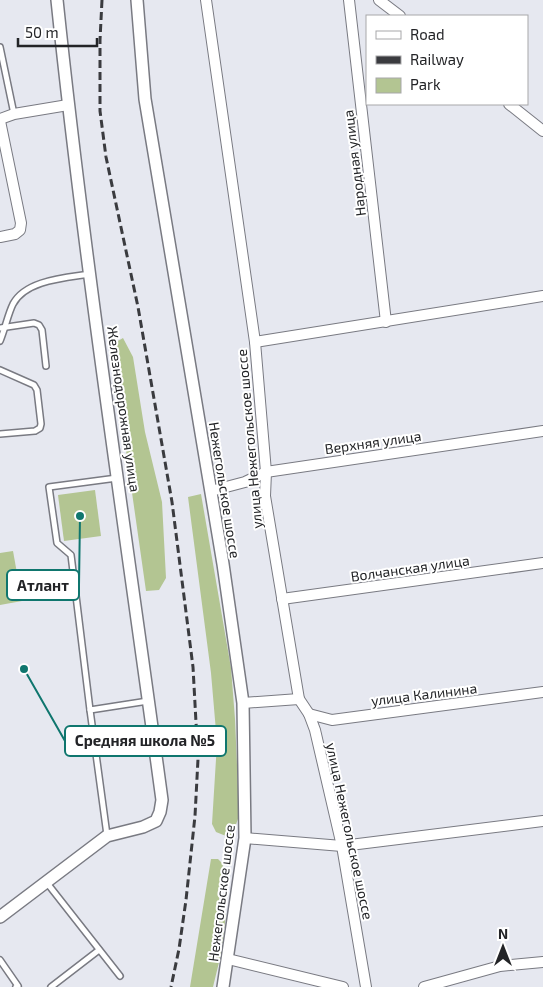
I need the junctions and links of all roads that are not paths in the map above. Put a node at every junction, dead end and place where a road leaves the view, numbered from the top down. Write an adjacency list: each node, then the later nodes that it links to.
1 (58, 0): 8 (street, Железнодорожная улица)
2 (137, 0): 26 (street, Нежегольское шоссе)
3 (206, 0): 19 (street, улица Нежегольское шоссе)
4 (349, 0): 16 (street, Народная улица)
5 (379, 0): 6 (street)
6 (399, 15)
7 (0, 47): 10 (lane)
8 (68, 105): 10 (street); 14 (street, Железнодорожная улица)
9 (510, 105): 12 (street)
10 (14, 114): 11 (street)
11 (0, 120): 13 (street)
12 (543, 131)
13 (0, 237)
14 (90, 274): 17 (lane); 25 (street, Железнодорожная улица)
15 (543, 296): 16 (street)
16 (386, 322): 19 (street)
17 (3, 328): 18 (lane); 20 (lane)
18 (0, 341)
19 (255, 342): 24 (street, улица Нежегольское шоссе)
20 (46, 366)
21 (0, 370): 23 (lane)
22 (543, 431): 24 (street, Верхняя улица)
23 (0, 434)
24 (266, 472): 26 (street, Верхняя улица); 28 (street, улица Нежегольское шоссе)
25 (118, 478): 30 (street, Железнодорожная улица); 33 (lane)
26 (211, 491): 32 (street, Нежегольское шоссе)
27 (543, 563): 28 (street, Волчанская улица)
28 (282, 599): 31 (street, улица Нежегольское шоссе)
29 (543, 692): 34 (street, улица Калинина)
30 (148, 700): 33 (lane); 36 (street, Железнодорожная улица)
31 (299, 700): 32 (street); 34 (street, улица Нежегольское шоссе)
32 (243, 703): 37 (street, Нежегольское шоссе)
33 (90, 710): 36 (lane)
34 (309, 714): 38 (street, улица Нежегольское шоссе)
35 (543, 821): 38 (street)
36 (107, 836): 39 (street)
37 (245, 838): 38 (street); 42 (street, Нежегольское шоссе)
38 (342, 846): 50 (street, улица Нежегольское шоссе)
39 (46, 882): 40 (street); 41 (lane)
40 (0, 917)
41 (100, 950): 45 (lane); 47 (lane)
42 (228, 959): 48 (street, Нежегольское шоссе); 49 (street)
43 (0, 960): 46 (lane)
44 (543, 962): 51 (street)
45 (120, 976)
46 (18, 987)
47 (51, 987)
48 (223, 987)
49 (343, 987)
50 (366, 987)
51 (424, 987)

